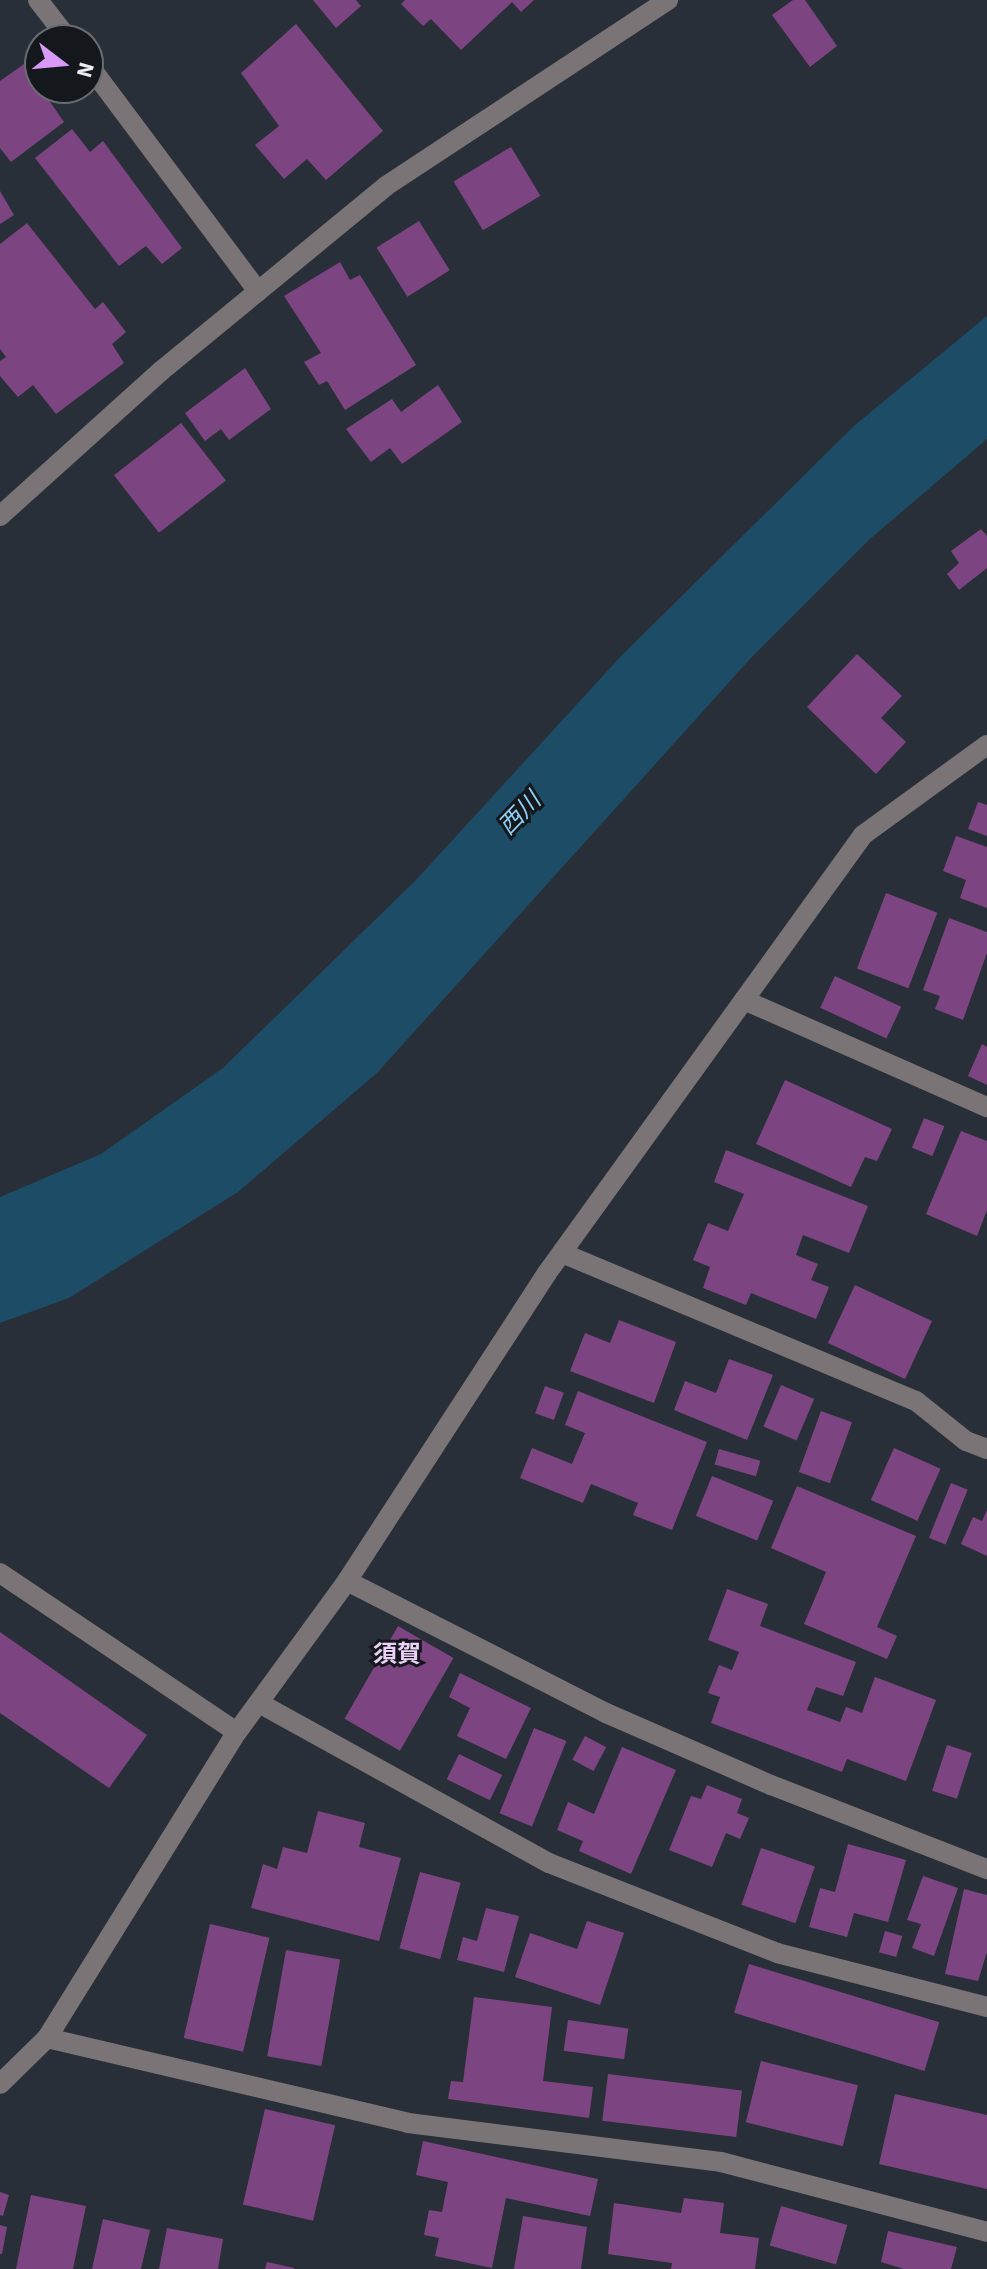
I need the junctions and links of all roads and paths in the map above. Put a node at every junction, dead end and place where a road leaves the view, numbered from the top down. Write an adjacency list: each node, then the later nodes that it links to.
1 (38, 0): 3 (street)
2 (668, 0): 5 (street)
3 (57, 24)
4 (104, 85): 5 (street)
5 (258, 291): 6 (street)
6 (0, 516)
7 (987, 745): 8 (street)
8 (744, 1000): 9 (street); 10 (street)
9 (987, 1107)
10 (562, 1253): 11 (street); 13 (street)
11 (987, 1449)
12 (0, 1573): 15 (street)
13 (347, 1581): 14 (street); 16 (street)
14 (259, 1703): 15 (street); 17 (street)
15 (237, 1732): 18 (street)
16 (987, 1869)
17 (987, 2007)
18 (47, 2038): 19 (street); 20 (street)
19 (0, 2084)
20 (987, 2232)

